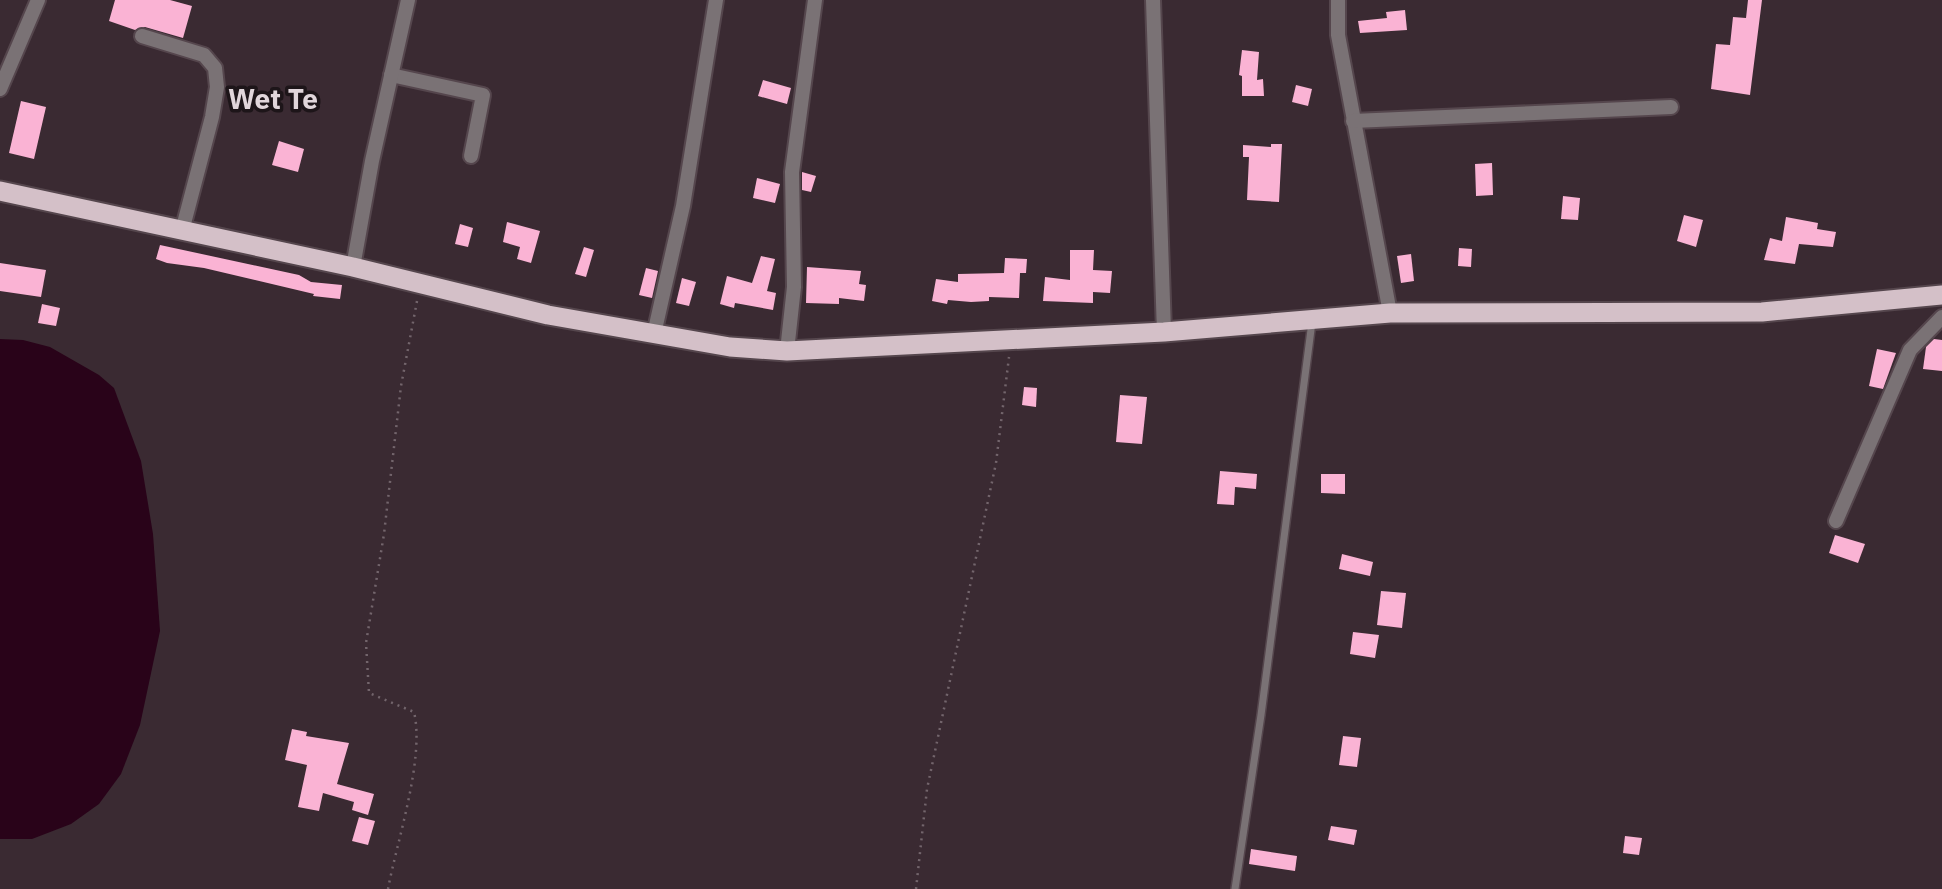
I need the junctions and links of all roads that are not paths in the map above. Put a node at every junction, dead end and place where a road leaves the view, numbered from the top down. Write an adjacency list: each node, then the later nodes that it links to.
1 (37, 0): 9 (street)
2 (408, 0): 8 (street)
3 (716, 0): 21 (street)
4 (815, 0): 22 (street)
5 (1153, 0): 20 (street)
6 (1338, 0): 11 (street)
7 (142, 36): 14 (street)
8 (391, 75): 12 (street); 15 (street)
9 (0, 89)
10 (1671, 107): 11 (street)
11 (1353, 121): 17 (street)
12 (471, 156)
13 (0, 191): 14 (highway)
14 (182, 231): 15 (highway)
15 (353, 267): 21 (highway)
16 (1942, 295): 17 (highway)
17 (1390, 313): 19 (highway)
18 (1942, 317): 23 (street)
19 (1312, 318): 20 (highway); 24 (lane)
20 (1164, 332): 22 (highway)
21 (654, 334): 22 (highway)
22 (788, 351)
23 (1836, 521)
24 (1235, 889)

